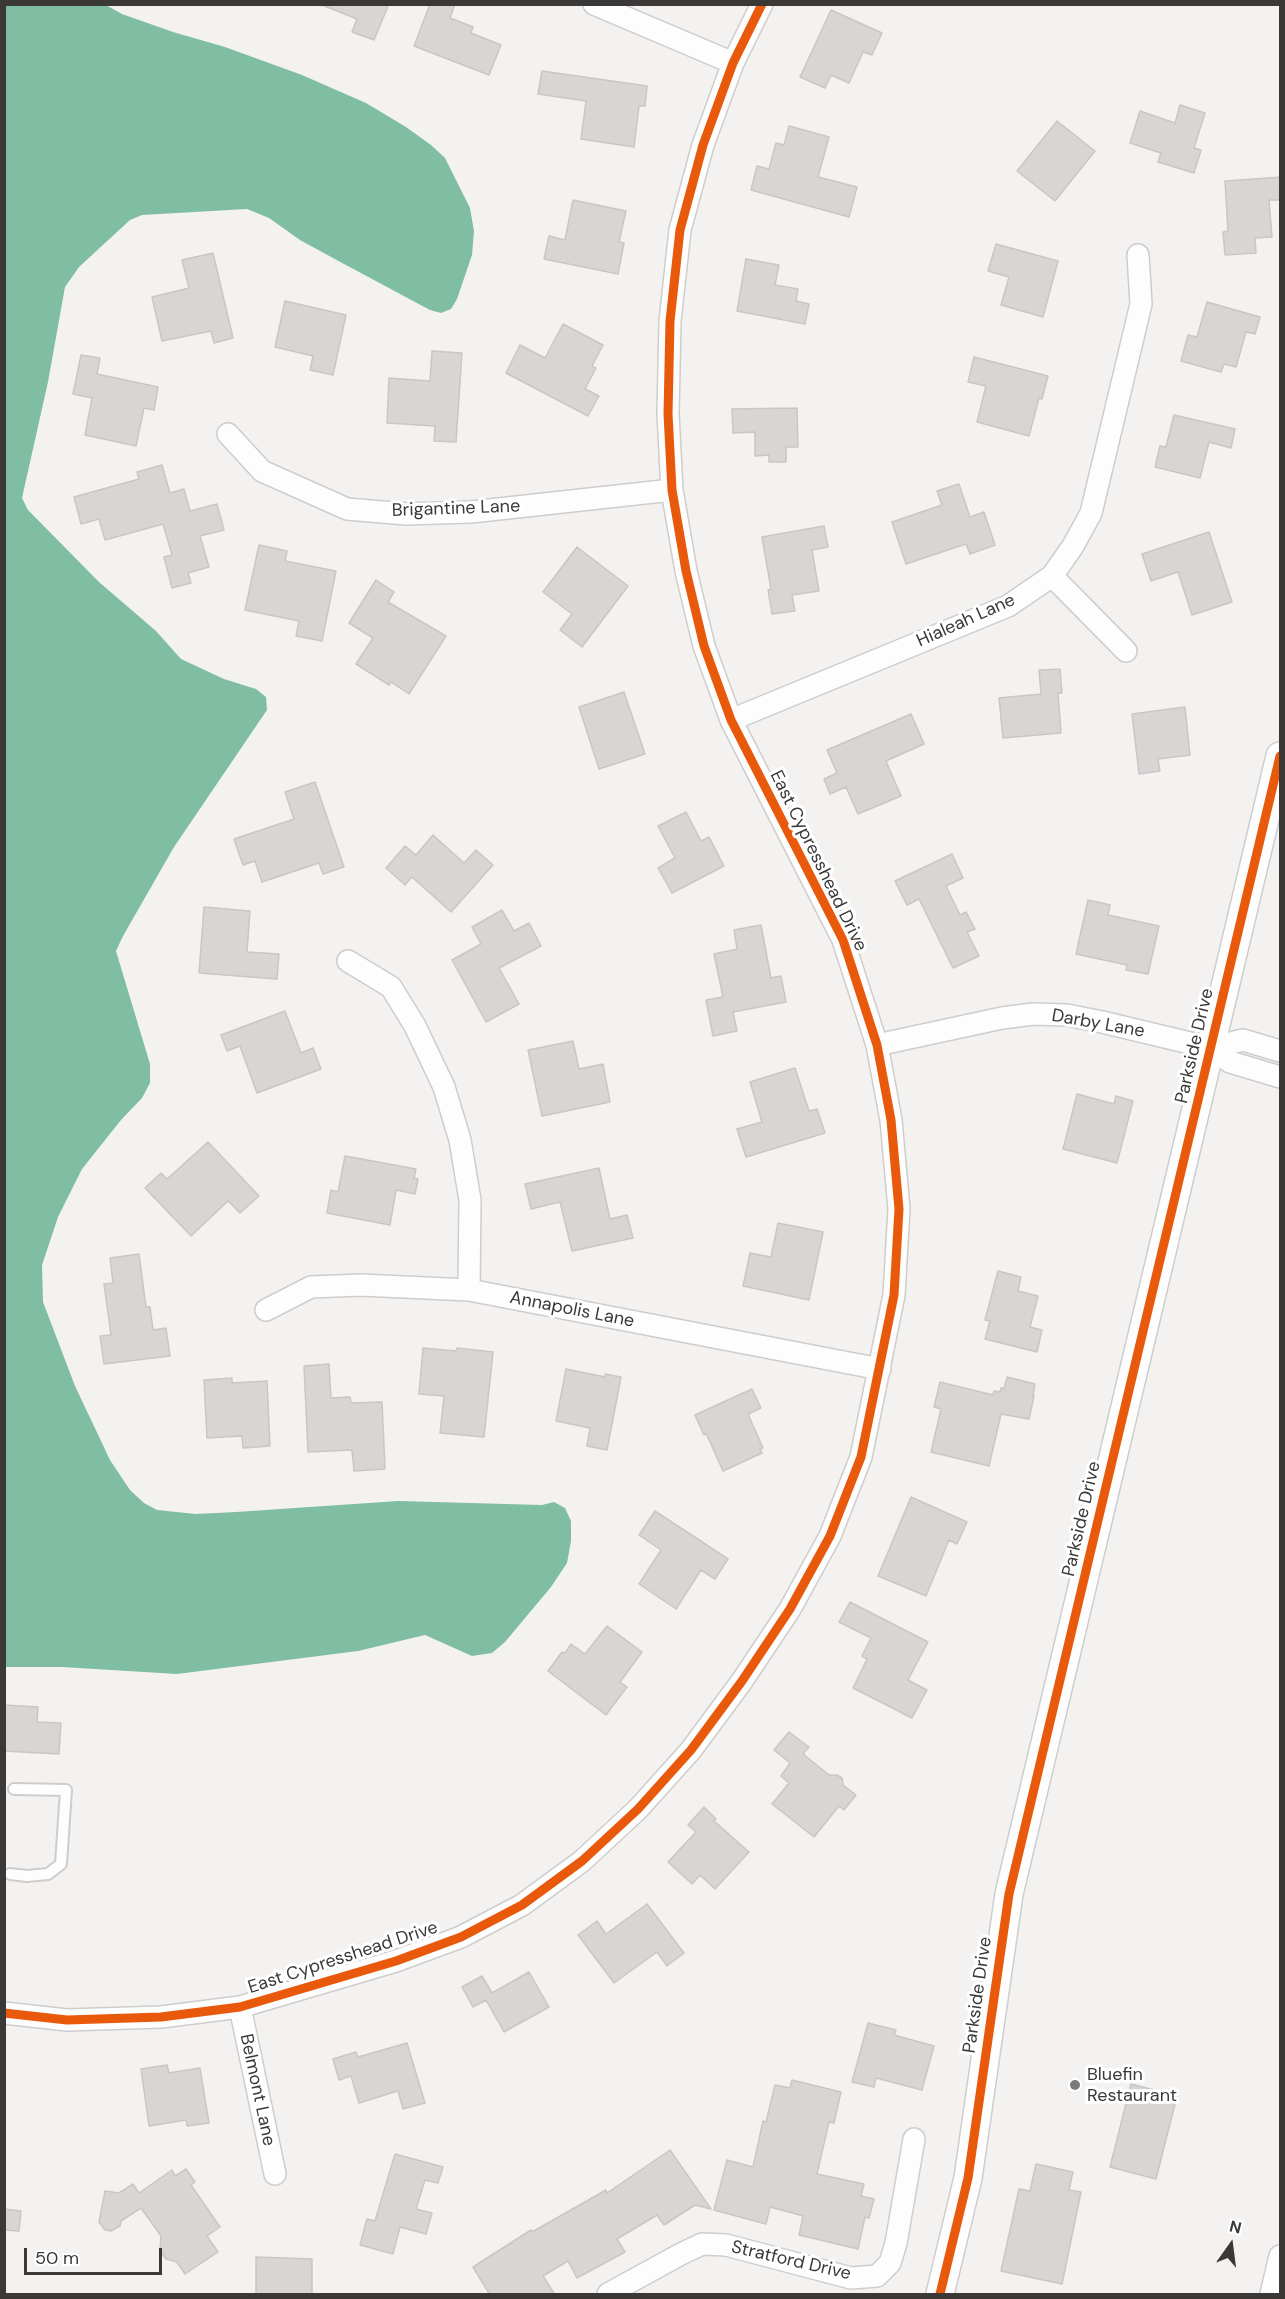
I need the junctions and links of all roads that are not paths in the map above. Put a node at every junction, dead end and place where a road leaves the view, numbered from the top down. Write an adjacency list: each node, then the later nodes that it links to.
1 (594, 4): 3 (street)
2 (762, 4): 3 (street, East Cypresshead Drive)
3 (733, 63): 6 (street, East Cypresshead Drive)
4 (1138, 255): 7 (street, Hialeah Lane)
5 (228, 434): 6 (street, Brigantine Lane)
6 (672, 490): 9 (street, East Cypresshead Drive)
7 (1052, 576): 8 (street); 9 (street, Hialeah Lane)
8 (1126, 651)
9 (731, 720): 12 (street, East Cypresshead Drive)
10 (1281, 756): 13 (street, Parkside Drive)
11 (348, 961): 16 (street)
12 (877, 1045): 13 (street, Darby Lane); 18 (street, East Cypresshead Drive)
13 (1211, 1048): 14 (street); 15 (street); 27 (street, Parkside Drive)
14 (1281, 1051)
15 (1281, 1077)
16 (469, 1290): 17 (street, Annapolis Lane); 18 (street, Annapolis Lane)
17 (266, 1310)
18 (880, 1368): 21 (street, East Cypresshead Drive)
19 (14, 1789): 20 (lane)
20 (10, 1874)
21 (240, 2007): 22 (street, East Cypresshead Drive); 24 (street, Belmont Lane)
22 (4, 2013)
23 (914, 2139): 26 (street, Stratford Drive)
24 (275, 2174)
25 (1281, 2256): 28 (street)
26 (608, 2295)
27 (940, 2295)
28 (1271, 2295)

